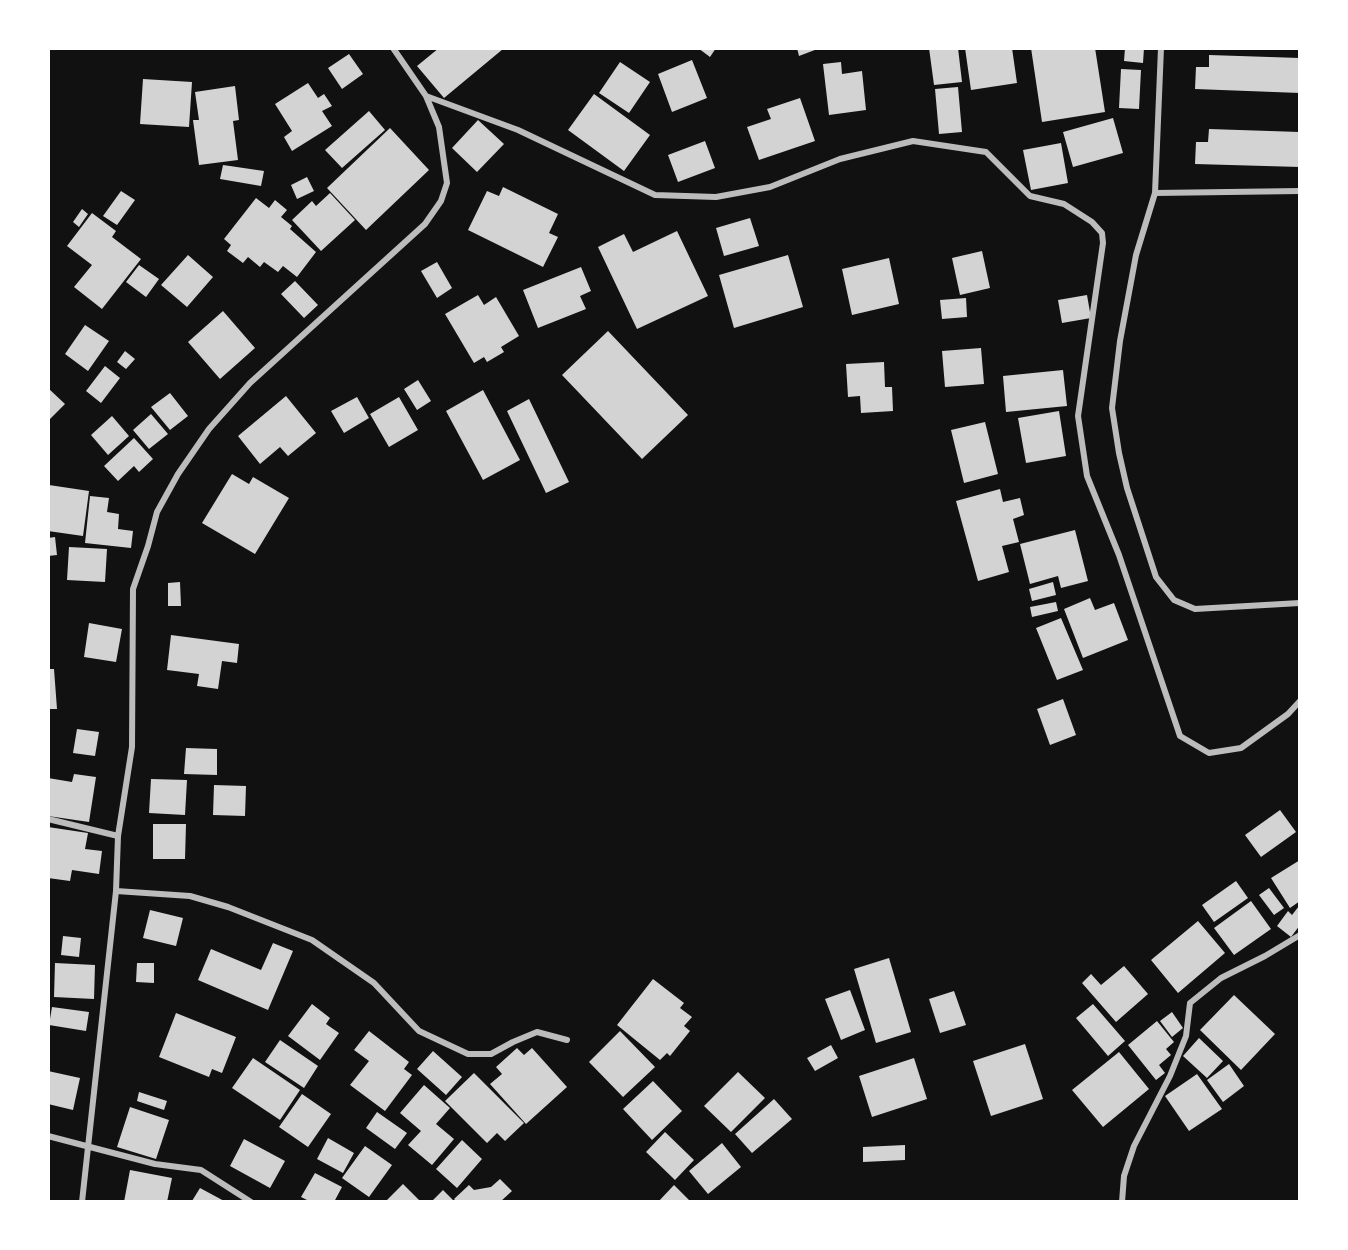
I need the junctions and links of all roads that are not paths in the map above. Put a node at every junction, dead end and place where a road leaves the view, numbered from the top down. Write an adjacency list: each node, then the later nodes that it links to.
1 (393, 48): 3 (street)
2 (1161, 48): 5 (street)
3 (426, 96): 7 (street); 9 (street)
4 (1300, 191): 5 (street)
5 (1155, 193): 6 (street)
6 (1300, 603)
7 (1300, 701)
8 (48, 819): 9 (street)
9 (118, 836): 10 (street)
10 (116, 891): 12 (street); 14 (street)
11 (1300, 934): 17 (street)
12 (567, 1040)
13 (48, 1136): 14 (street)
14 (88, 1146): 15 (street); 16 (street)
15 (82, 1202)
16 (251, 1202)
17 (1122, 1202)

